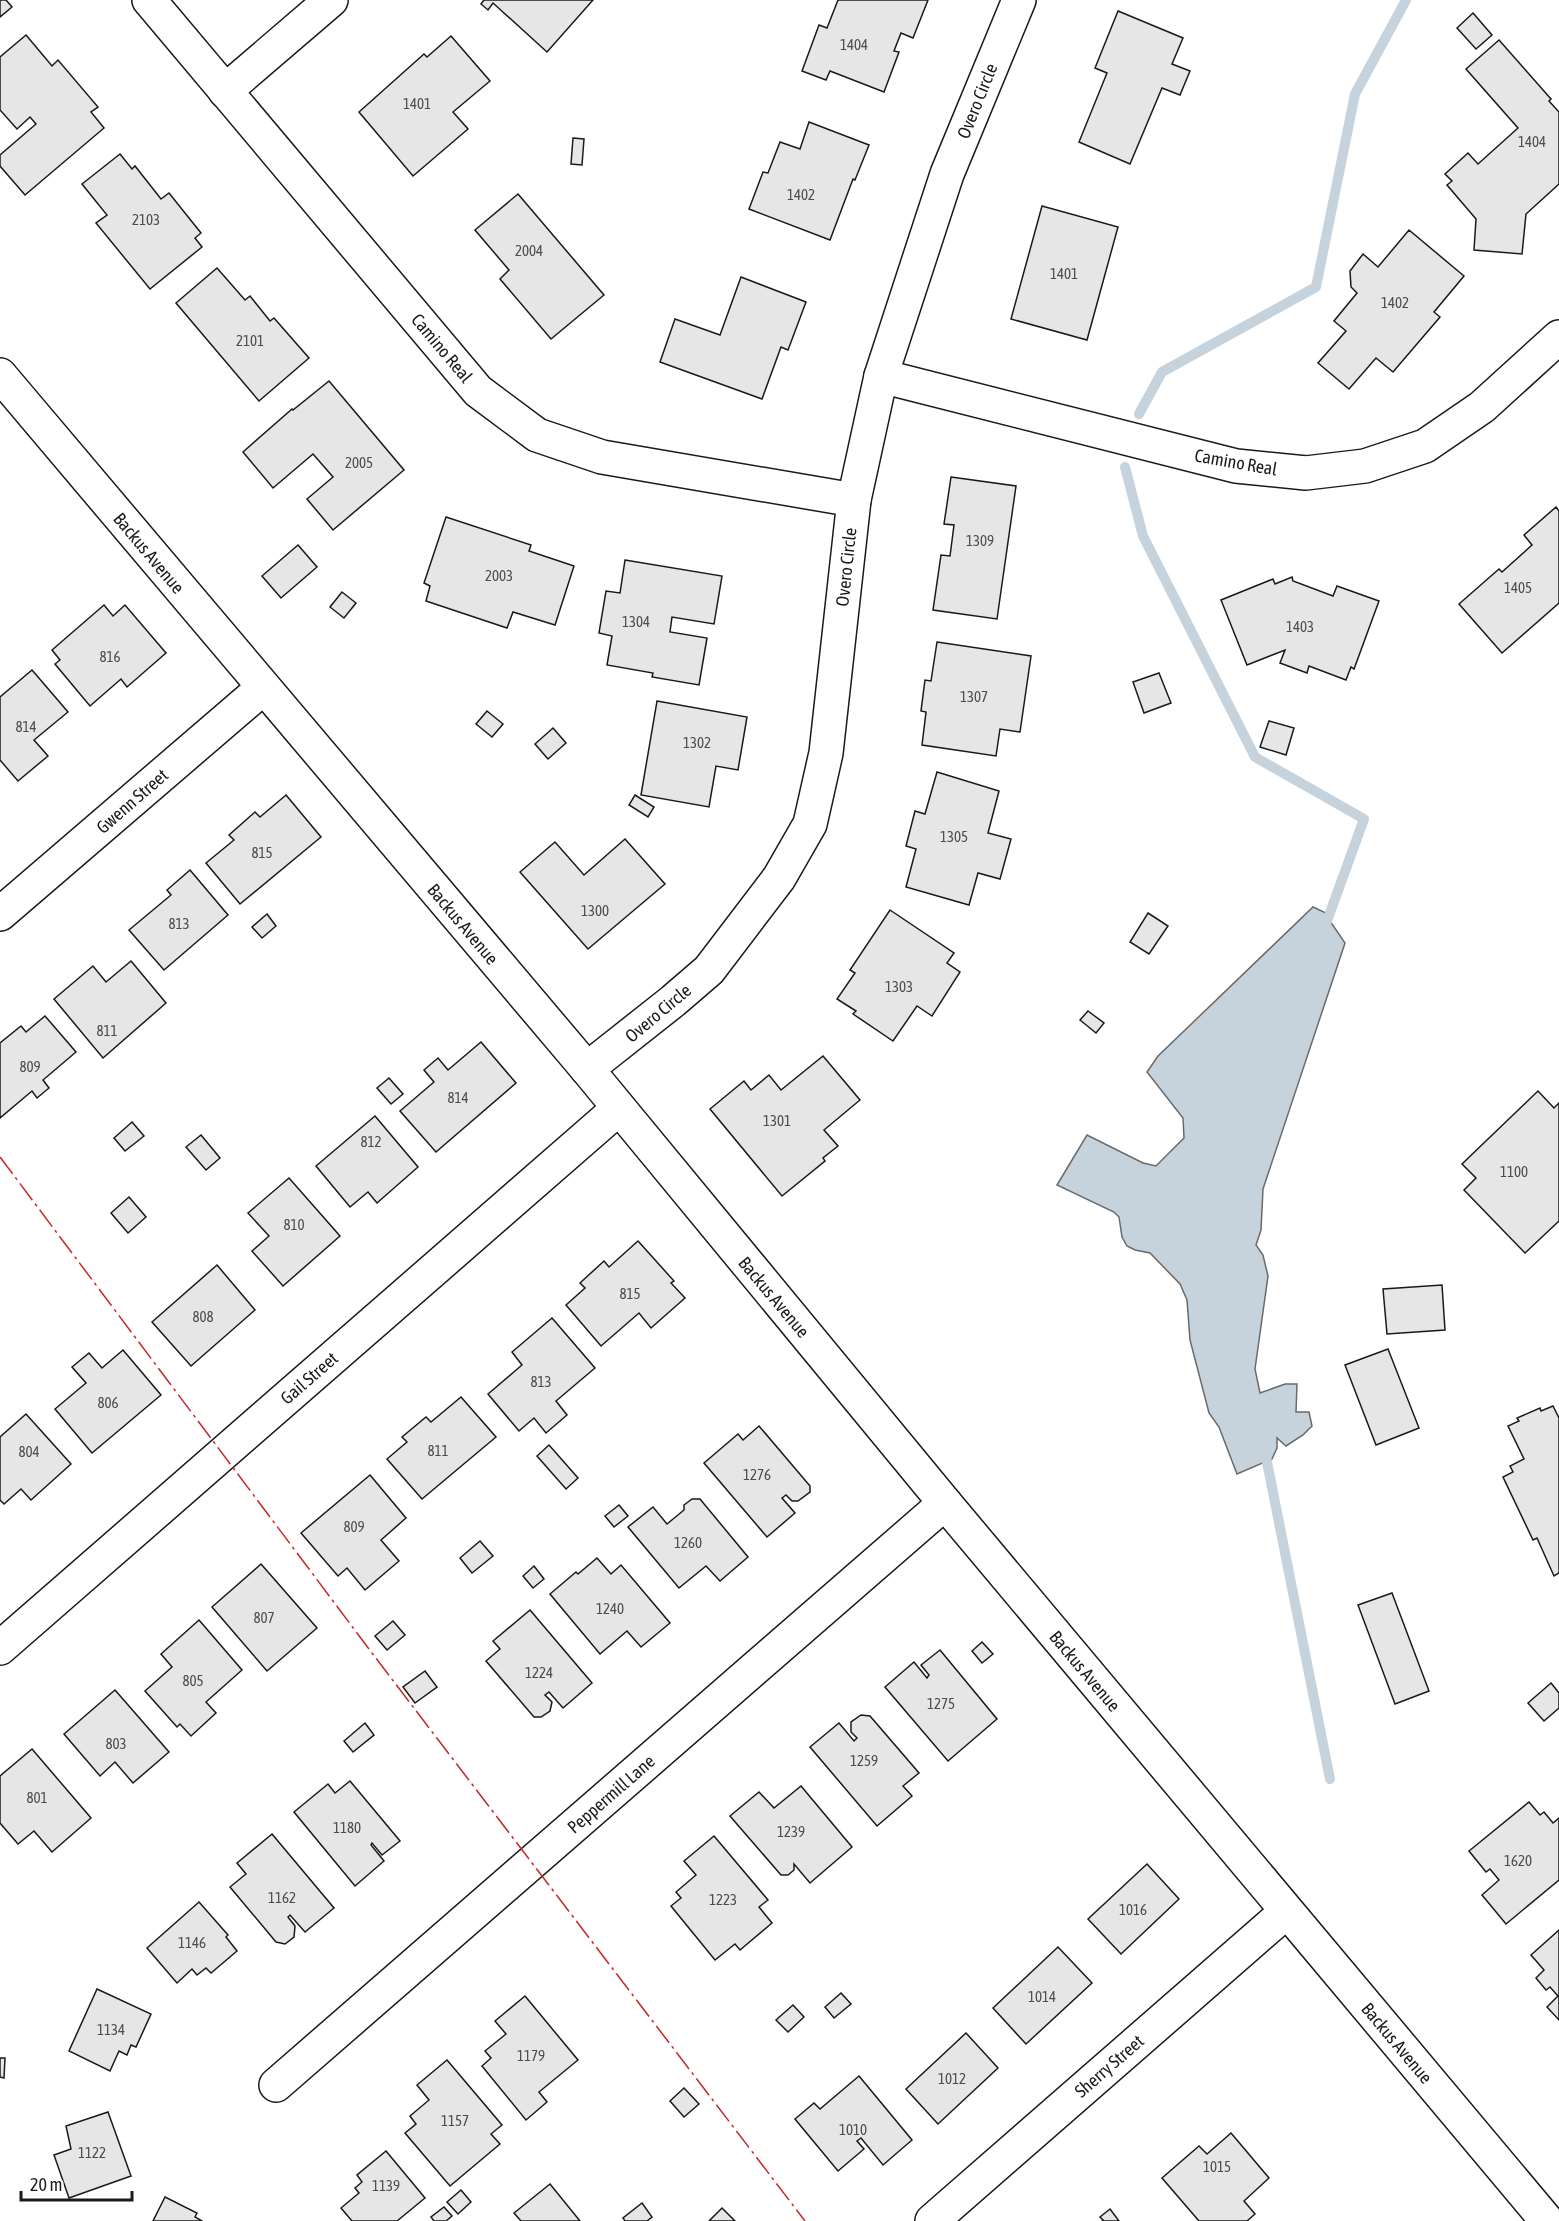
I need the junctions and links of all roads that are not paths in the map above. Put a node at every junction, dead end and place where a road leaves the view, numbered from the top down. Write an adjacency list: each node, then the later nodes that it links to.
1 (149, 0): 4 (street, Camino Real)
2 (331, 0): 4 (street)
3 (1019, 0): 7 (street, Overo Circle)
4 (225, 91): 8 (street, Camino Real)
5 (1559, 337): 7 (street, Camino Real)
6 (0, 375): 9 (street, Backus Avenue)
7 (881, 376): 8 (street, Overo Circle)
8 (854, 500): 11 (street, Overo Circle)
9 (263, 688): 10 (street, Gwenn Street); 11 (street, Backus Avenue)
10 (0, 914)
11 (587, 1069): 12 (street, Backus Avenue)
12 (618, 1109): 13 (street, Backus Avenue); 14 (street, Gail Street)
13 (945, 1503): 15 (street, Backus Avenue); 16 (street, Peppermill Lane)
14 (0, 1648)
15 (1286, 1912): 17 (street, Sherry Street); 18 (street, Backus Avenue)
16 (276, 2085)
17 (932, 2221)
18 (1547, 2221)

